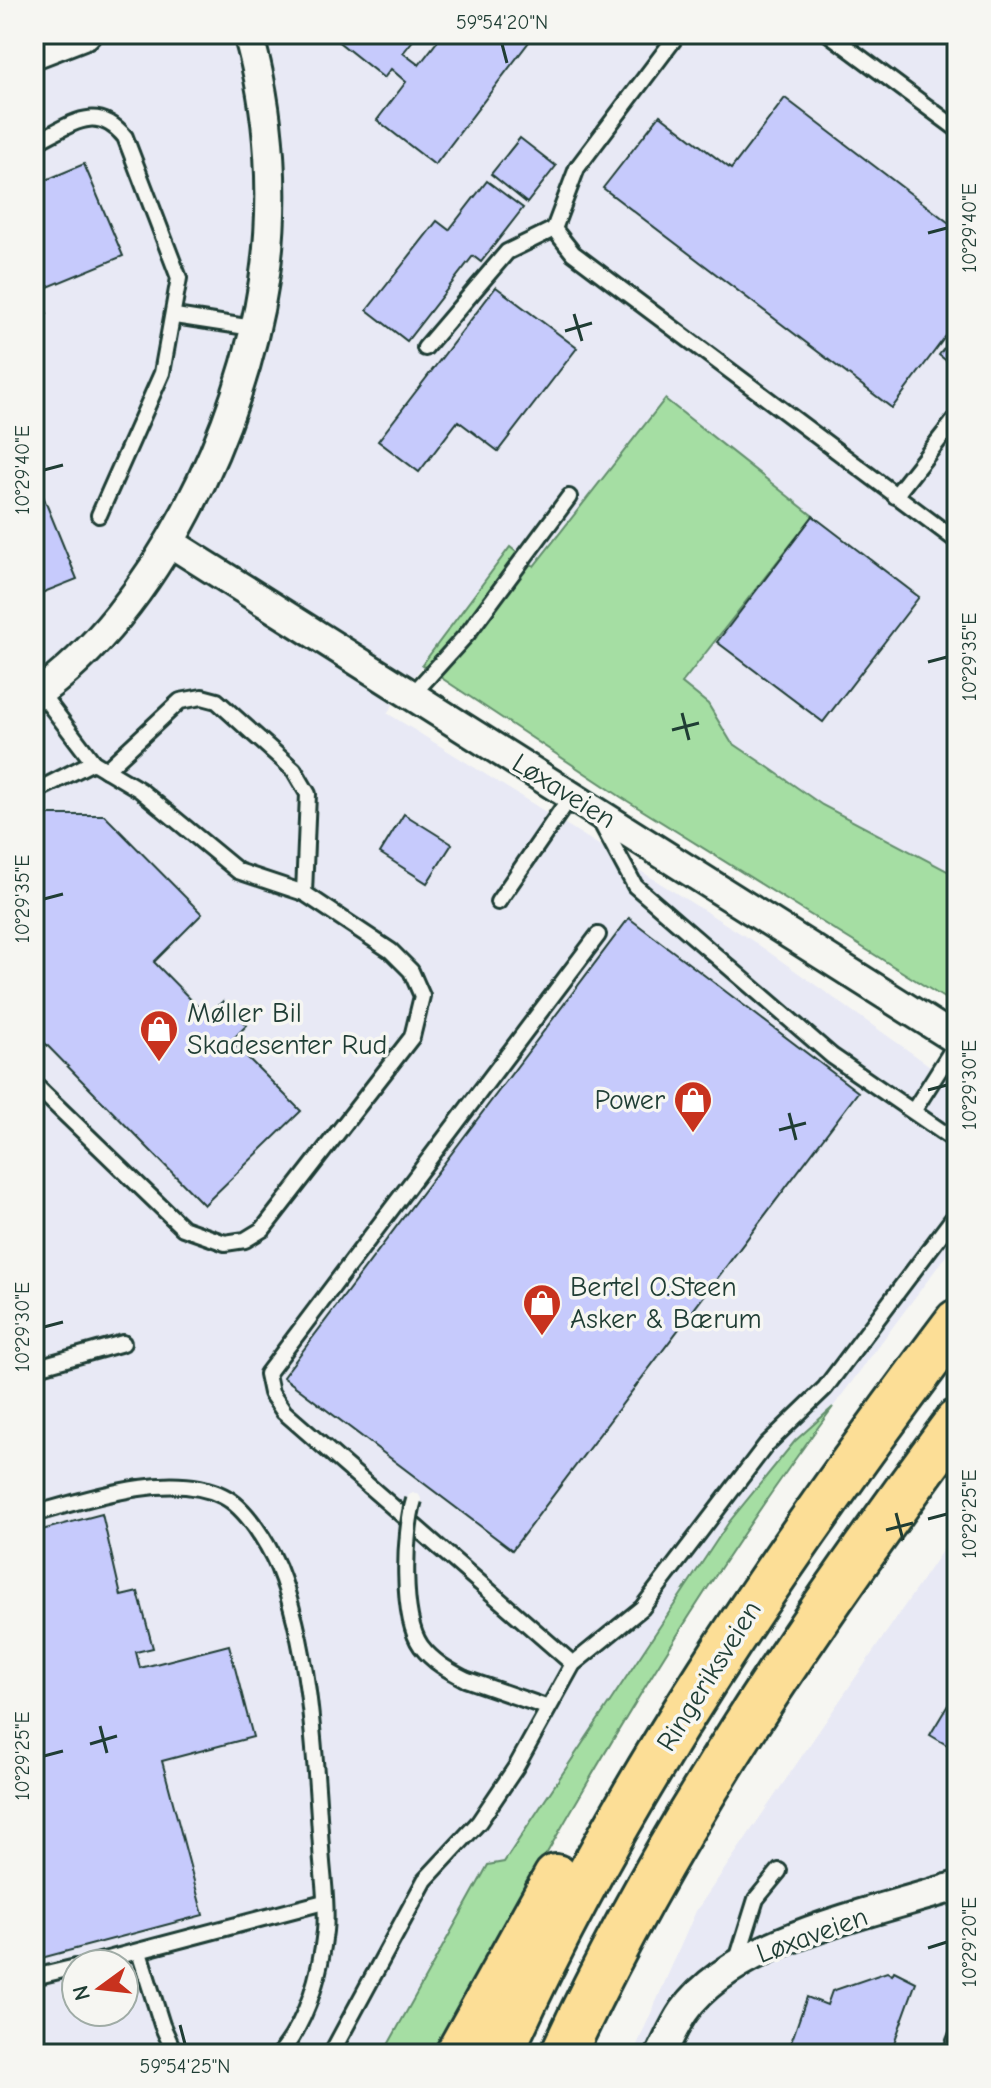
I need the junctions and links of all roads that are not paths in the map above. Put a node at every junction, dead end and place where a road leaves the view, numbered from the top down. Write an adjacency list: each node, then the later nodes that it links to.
1 (86, 34): 5 (street)
2 (248, 34): 10 (street)
3 (678, 34): 8 (lane)
4 (829, 34): 6 (lane)
5 (34, 54)
6 (957, 129)
7 (34, 143): 9 (lane)
8 (554, 229): 11 (lane); 13 (lane)
9 (175, 316): 10 (lane); 15 (lane)
10 (253, 328): 17 (street)
11 (425, 348)
12 (957, 417): 13 (lane)
13 (895, 496): 16 (lane)
14 (569, 497): 19 (lane)
15 (99, 515)
16 (957, 541)
17 (171, 543): 18 (street); 19 (street, Løxaveien)
18 (37, 694): 20 (lane)
19 (412, 695): 22 (street, Løxaveien)
20 (100, 766): 21 (lane); 23 (lane); 23 (lane)
21 (34, 792)
22 (582, 803): 24 (lane); 26 (street, Løxaveien); 28 (lane)
23 (304, 893): 27 (lane)
24 (498, 902)
25 (598, 935): 40 (lane)
26 (957, 1041): 28 (lane)
27 (34, 1084)
28 (914, 1110): 29 (lane)
29 (957, 1142)
30 (957, 1213): 40 (lane)
31 (957, 1322): 38 (highway, Ringeriksveien)
32 (123, 1343): 33 (lane)
33 (34, 1368)
34 (957, 1422): 39 (highway, Ringeriksveien)
35 (957, 1469): 39 (highway)
36 (414, 1500): 41 (lane, bridge)
37 (34, 1514): 44 (lane)
38 (814, 1514): 54 (highway); 55 (highway, Ringeriksveien)
39 (861, 1554): 56 (highway, Ringeriksveien)
40 (573, 1664): 41 (lane)
41 (546, 1707): 53 (lane)
42 (779, 1871): 47 (lane)
43 (957, 1886): 47 (street, Løxaveien)
44 (324, 1902): 45 (lane); 52 (lane)
45 (140, 1952)
46 (140, 1955): 51 (lane)
47 (736, 1963): 57 (street, Løxaveien)
48 (60, 1971): 49 (lane)
49 (34, 1977)
50 (957, 2036): 58 (lane)
51 (175, 2054)
52 (280, 2054)
53 (331, 2054)
54 (458, 2054)
55 (500, 2054)
56 (563, 2054)
57 (661, 2054)
58 (950, 2054)

